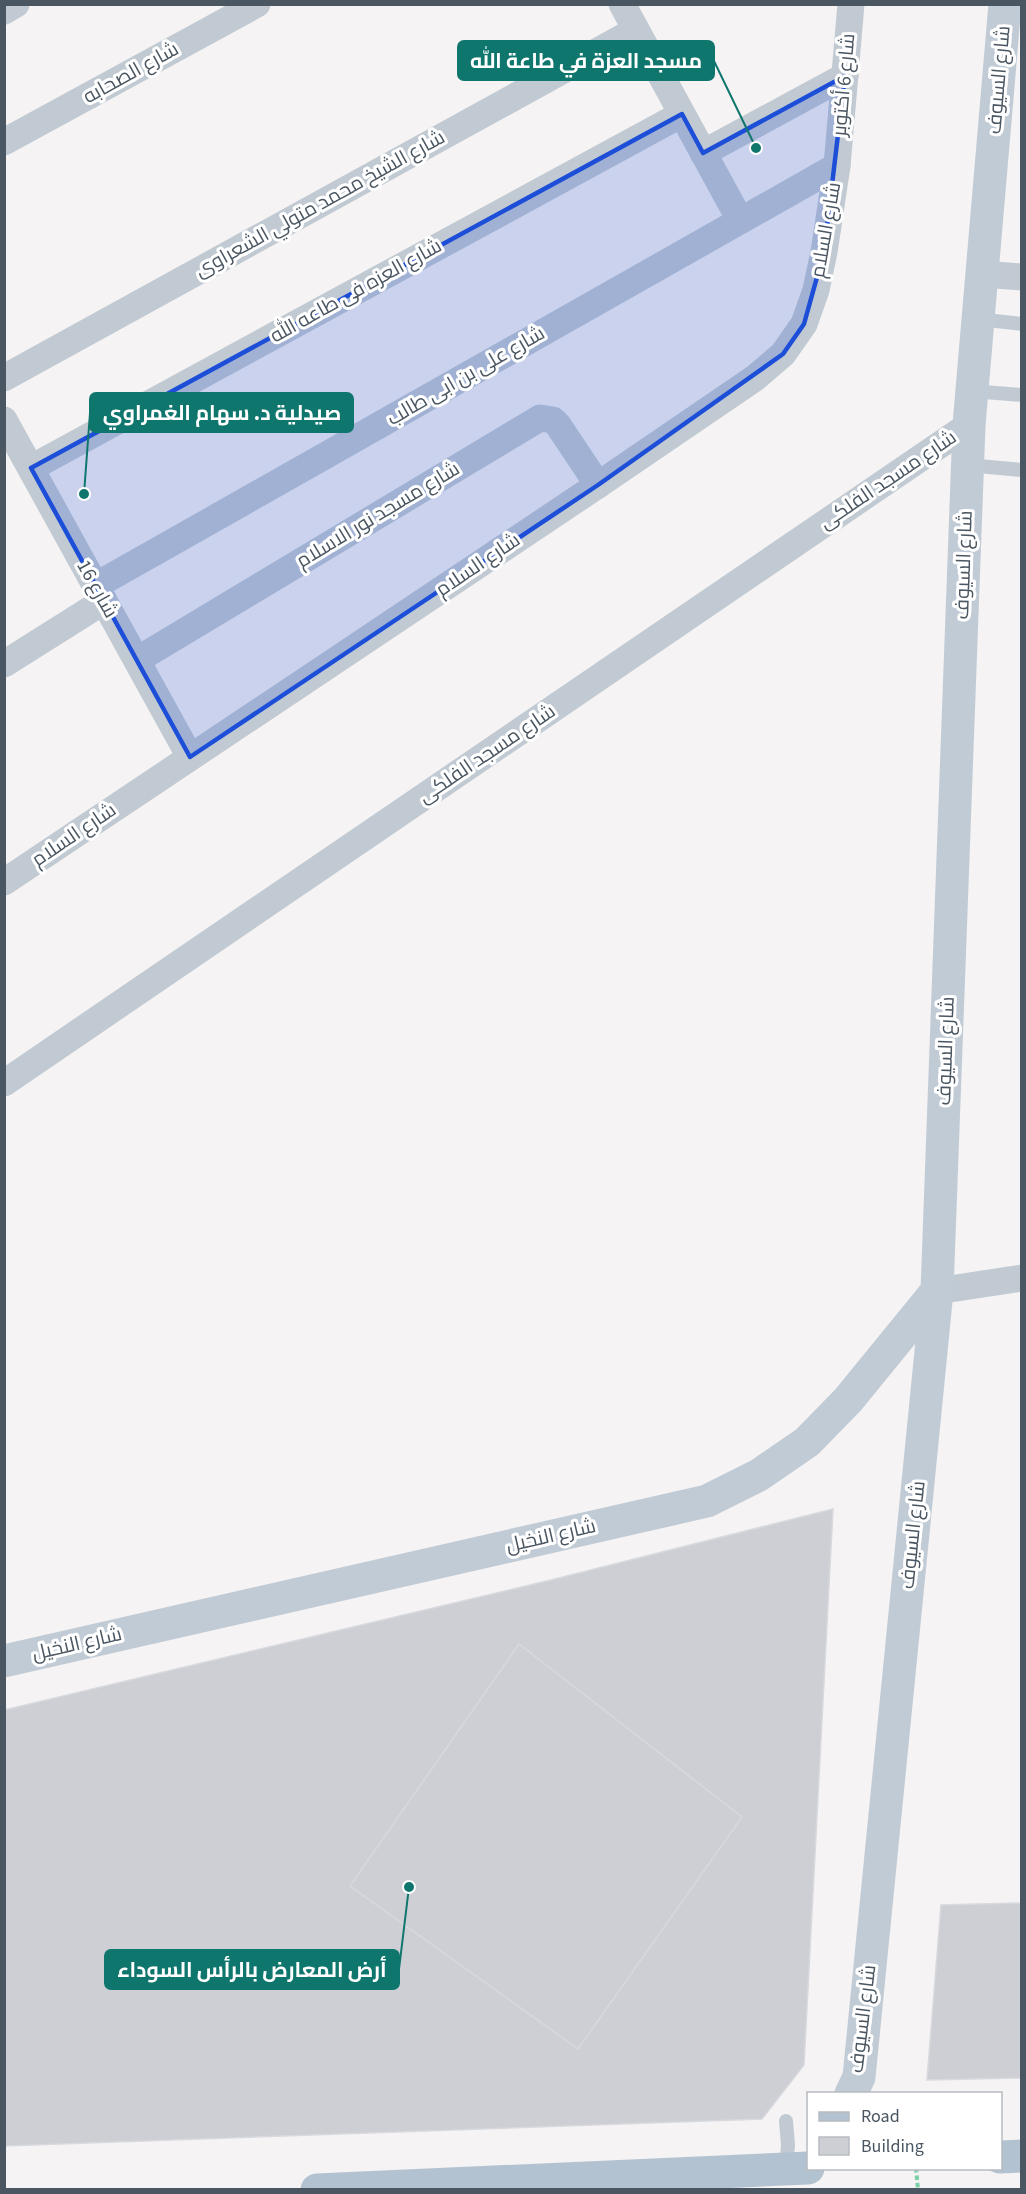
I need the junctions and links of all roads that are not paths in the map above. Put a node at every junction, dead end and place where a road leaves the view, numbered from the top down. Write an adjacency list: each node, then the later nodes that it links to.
1 (16, 4): 6 (street)
2 (256, 4): 10 (street, شارع الصحابه)
3 (622, 4): 7 (street)
4 (851, 4): 8 (street, شارع 6 أكتوبر)
5 (1005, 4): 14 (main road, شارع السيوف)
6 (4, 11)
7 (636, 30): 9 (street); 18 (street, شارع الشيخ محمد متولي الشعراوى)
8 (845, 76): 11 (street); 12 (street, شارع 6 أكتوبر)
9 (682, 114): 11 (street); 24 (street, شارع العزه فى طاعه الله)
10 (4, 142)
11 (703, 153): 13 (street)
12 (837, 166): 13 (street, شارع على بن ابى طالب); 26 (street, شارع السلام)
13 (740, 220): 27 (street, شارع على بن ابى طالب)
14 (982, 274): 15 (street); 16 (main road, شارع السيوف)
15 (1022, 277)
16 (978, 319): 17 (lane); 19 (main road, شارع السيوف)
17 (1022, 324)
18 (4, 378)
19 (972, 391): 20 (lane); 22 (main road, شارع السيوف)
20 (1022, 395)
21 (4, 420): 24 (street, شارع 16)
22 (969, 425): 23 (main road, شارع السيوف); 32 (street, شارع مسجد الفلكى)
23 (967, 465): 25 (lane); 34 (main road, شارع السيوف)
24 (31, 468): 27 (street, شارع 16)
25 (1022, 470)
26 (598, 485): 28 (street, شارع مسجد نور الاسلام); 30 (street, شارع السلام)
27 (100, 593): 28 (street, شارع 16); 29 (street, شارع على بن ابى طالب)
28 (137, 660): 30 (street, شارع 16)
29 (4, 664)
30 (190, 757): 31 (street, شارع السلام)
31 (4, 882)
32 (4, 1083)
33 (1022, 1278): 34 (street)
34 (937, 1291): 35 (main road, شارع النخيل); 36 (main road, شارع السيوف)
35 (4, 1661)
36 (852, 2092)
37 (786, 2121): 40 (lane)
38 (1022, 2156): 39 (main road)
39 (1002, 2157)
40 (799, 2165): 41 (main road)
41 (317, 2190)

